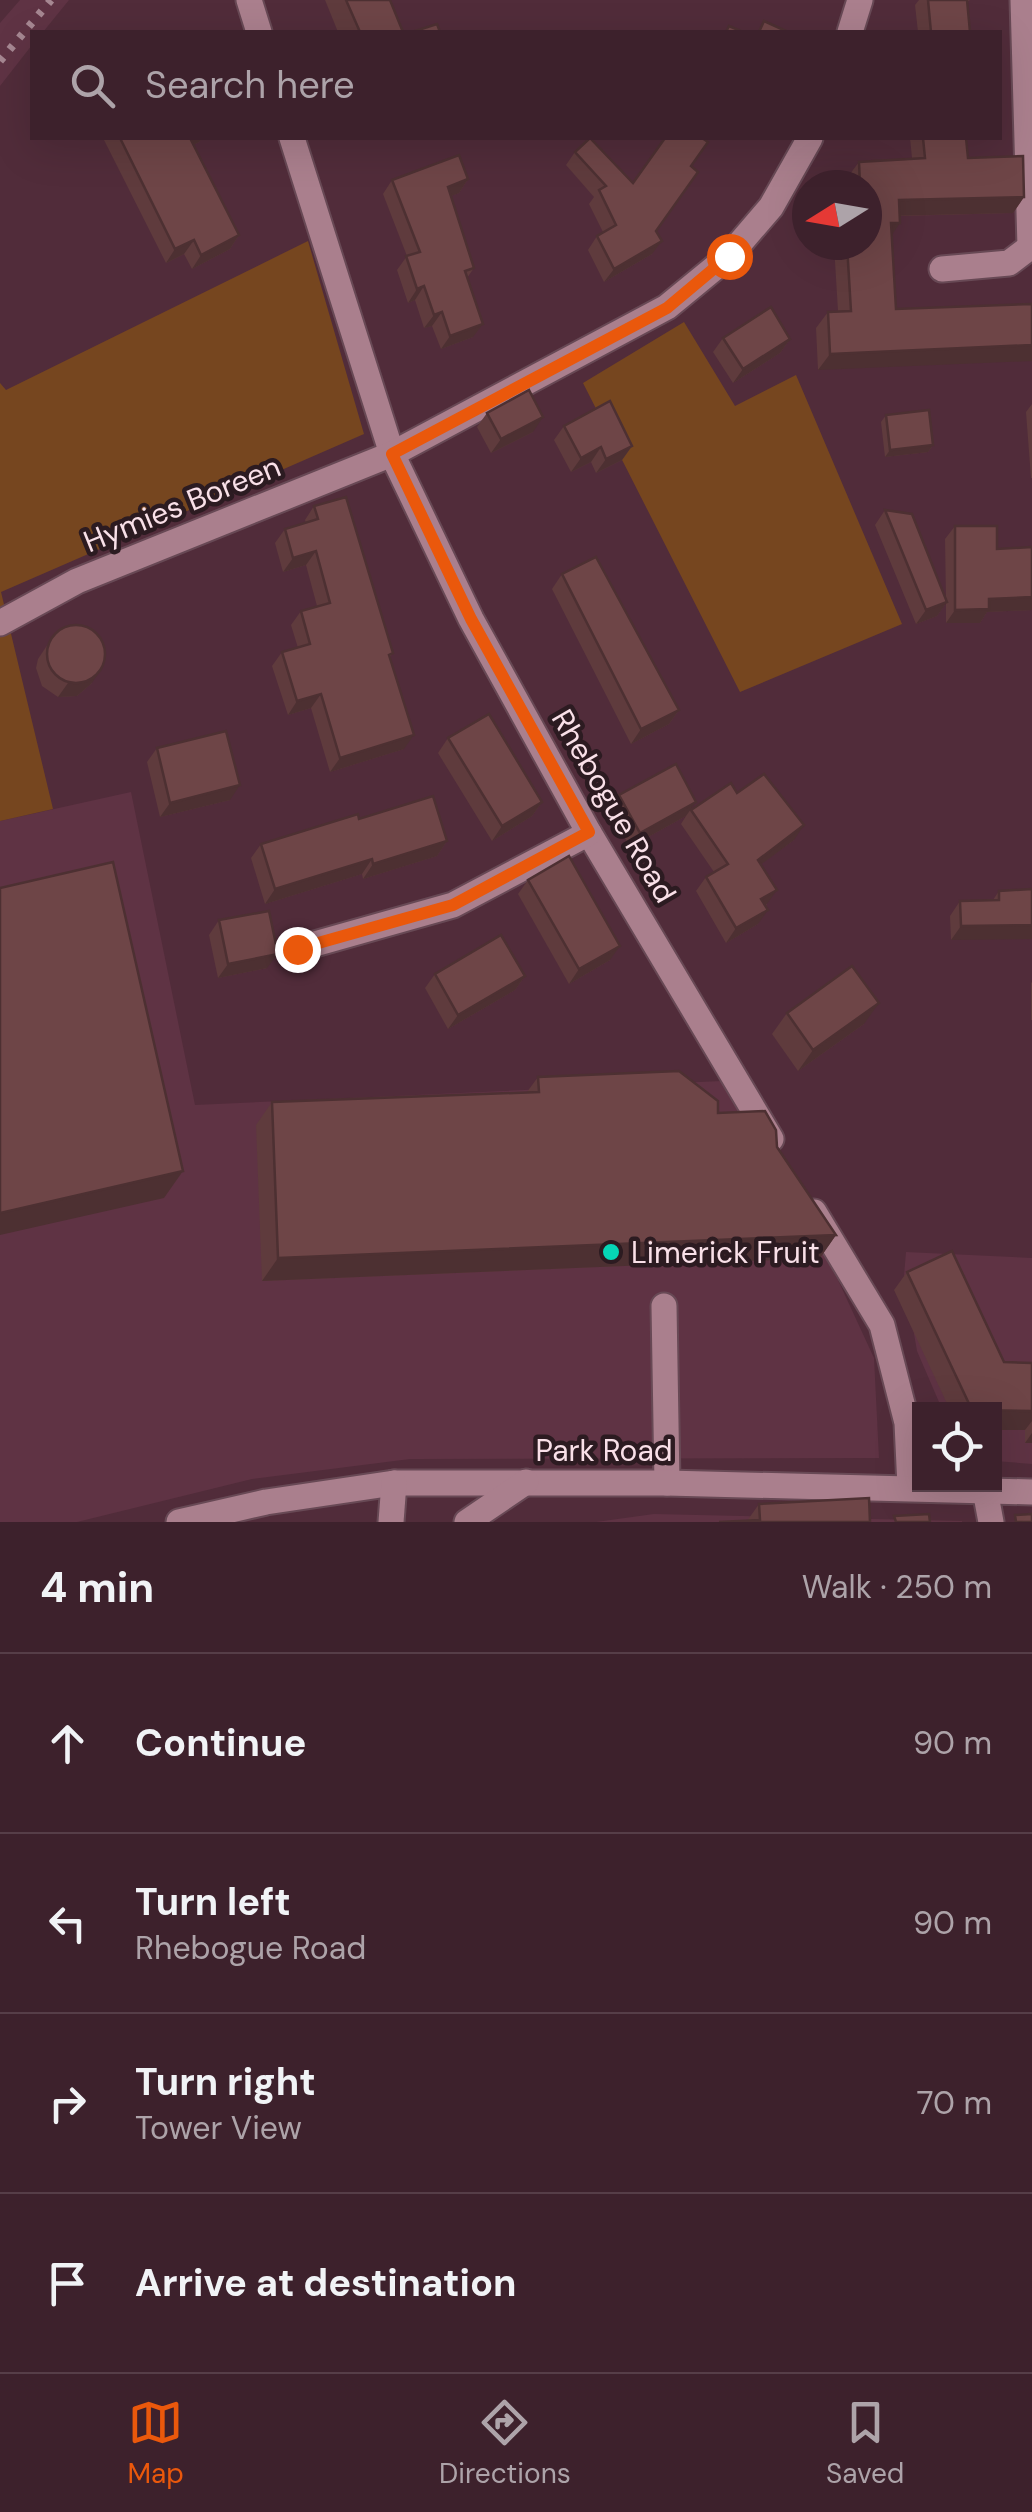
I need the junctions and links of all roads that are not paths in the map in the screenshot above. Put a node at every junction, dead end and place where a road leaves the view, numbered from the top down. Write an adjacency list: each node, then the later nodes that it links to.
1 (249, 0): 4 (street)
2 (860, 0): 5 (street)
3 (1023, 0): 8 (street)
4 (259, 30)
5 (851, 30)
6 (293, 140): 9 (street, Rhebogue Road)
7 (809, 140): 9 (street, Hymies Boreen)
8 (942, 269)
9 (392, 454): 10 (street, Hymies Boreen); 11 (street, Rhebogue Road)
10 (0, 623)
11 (589, 832): 12 (street); 13 (street, Rhebogue Road)
12 (297, 949)
13 (781, 1156)
14 (801, 1190): 19 (street)
15 (664, 1306): 17 (street)
16 (526, 1482): 17 (street, Park Road); 18 (street, Park Road); 25 (street)
17 (667, 1482): 19 (street, Park Road)
18 (394, 1483): 23 (street, Park Road); 24 (street)
19 (910, 1486)
20 (1002, 1491): 22 (street, Park Road)
21 (985, 1492): 26 (street)
22 (1032, 1492)
23 (179, 1522)
24 (391, 1522)
25 (467, 1522)
26 (992, 1522)

